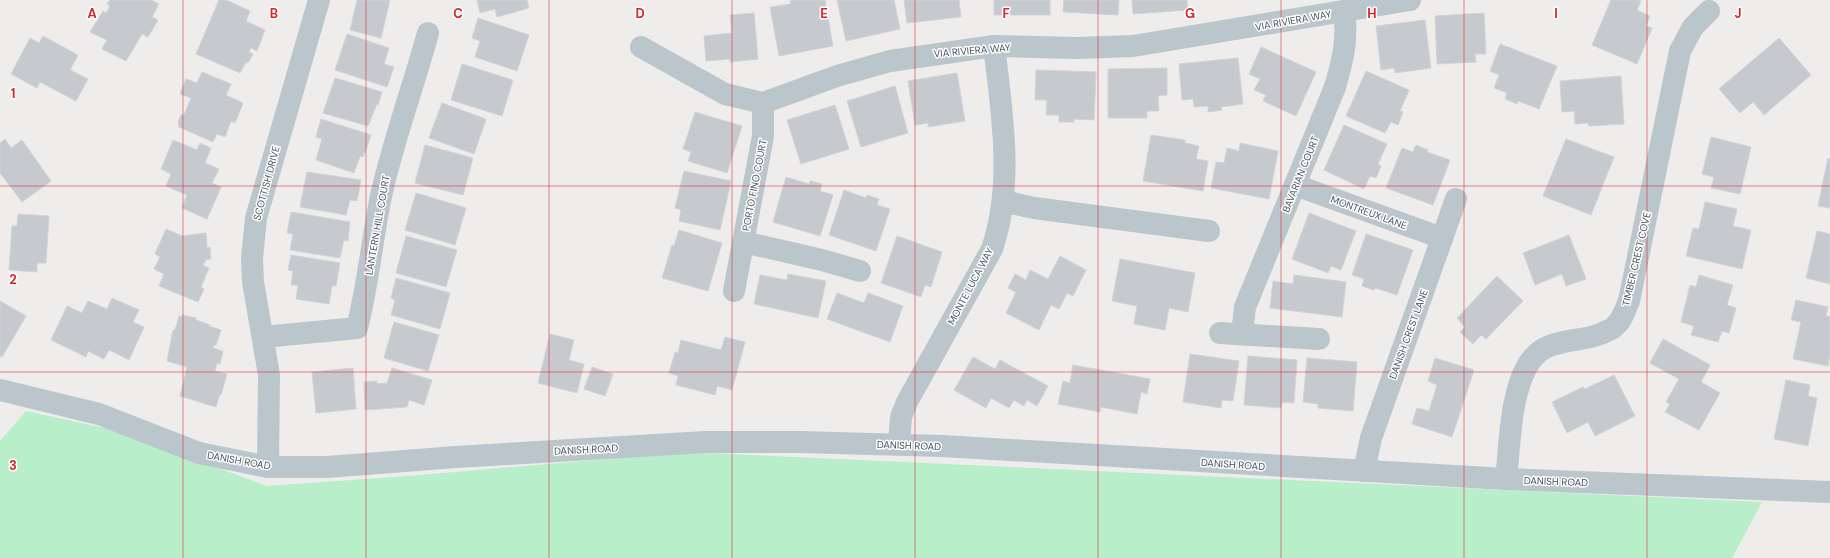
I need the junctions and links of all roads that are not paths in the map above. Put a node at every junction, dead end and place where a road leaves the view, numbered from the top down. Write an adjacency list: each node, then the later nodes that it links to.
1 (319, 0): 19 (street, SCOTTISH DRIVE)
2 (1410, 0): 3 (street, VIA RIVIERA WAY)
3 (1344, 11): 6 (street, VIA RIVIERA WAY); 9 (street, BAVARIAN COURT)
4 (1710, 11): 25 (street, TIMBER CREST COVE)
5 (428, 33): 19 (street, LANTERN HILL COURT)
6 (994, 46): 8 (street, VIA RIVIERA WAY); 11 (street, MONTE LUCA WAY)
7 (641, 47): 8 (street)
8 (763, 103): 14 (street, PORTO FINO COURT)
9 (1295, 186): 13 (street, MONTREUX LANE); 18 (street, BAVARIAN COURT)
10 (1456, 199): 13 (street, DANISH CREST LANE)
11 (1003, 201): 12 (street); 22 (street, MONTE LUCA WAY)
12 (1209, 231)
13 (1442, 238): 24 (street, DANISH CREST LANE)
14 (743, 242): 15 (street, PORTO FINO COURT); 16 (street, PORTO FINO COURT)
15 (860, 271)
16 (734, 291)
17 (1220, 333): 18 (street)
18 (1242, 334): 20 (street)
19 (264, 337): 23 (street, SCOTTISH DRIVE)
20 (1319, 339)
21 (0, 390): 23 (street, DANISH ROAD)
22 (899, 444): 23 (street, DANISH ROAD); 24 (street, DANISH ROAD)
23 (268, 467)
24 (1364, 471): 25 (street, DANISH ROAD)
25 (1506, 479): 26 (street, DANISH ROAD)
26 (1830, 492)

